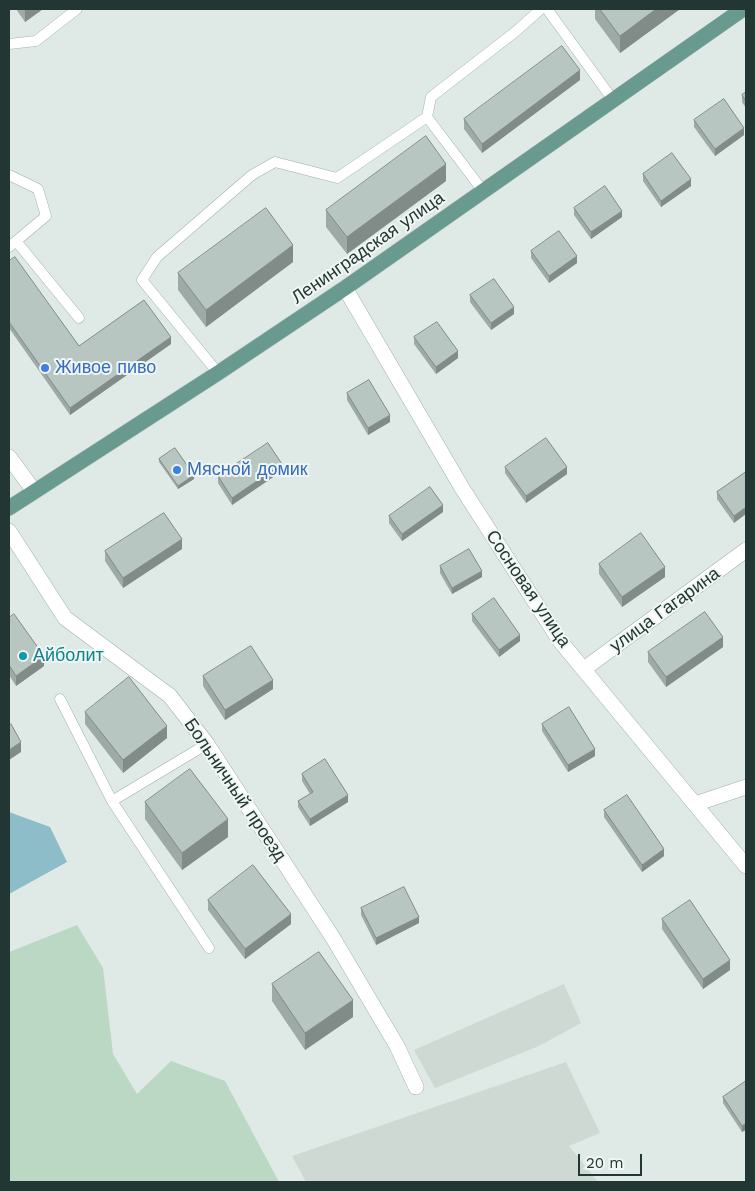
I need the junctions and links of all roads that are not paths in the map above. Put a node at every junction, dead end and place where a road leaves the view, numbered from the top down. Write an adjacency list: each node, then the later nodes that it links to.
1 (77, 9): 5 (lane)
2 (541, 9): 7 (lane)
3 (547, 9): 6 (lane)
4 (743, 9): 6 (main road, Ленинградская улица)
5 (9, 44)
6 (613, 100): 9 (main road, Ленинградская улица)
7 (427, 117): 9 (lane); 13 (lane)
8 (9, 175): 10 (lane)
9 (483, 191): 11 (main road, Ленинградская улица)
10 (12, 244): 12 (lane)
11 (345, 288): 13 (main road, Ленинградская улица); 19 (street, Сосновая улица)
12 (79, 318)
13 (218, 373): 15 (main road, Ленинградская улица)
14 (9, 457): 15 (street)
15 (29, 494): 16 (main road, Ленинградская улица)
16 (9, 508)
17 (9, 531): 21 (street, Больничный проезд)
18 (746, 550): 19 (street, улица Гагарина)
19 (584, 669): 24 (street, Сосновая улица)
20 (60, 699): 23 (lane)
21 (206, 744): 23 (lane); 27 (street, Больничный проезд)
22 (746, 787): 24 (street)
23 (112, 801): 26 (lane)
24 (695, 804): 25 (street, Сосновая улица)
25 (746, 866)
26 (209, 948)
27 (416, 1087)

